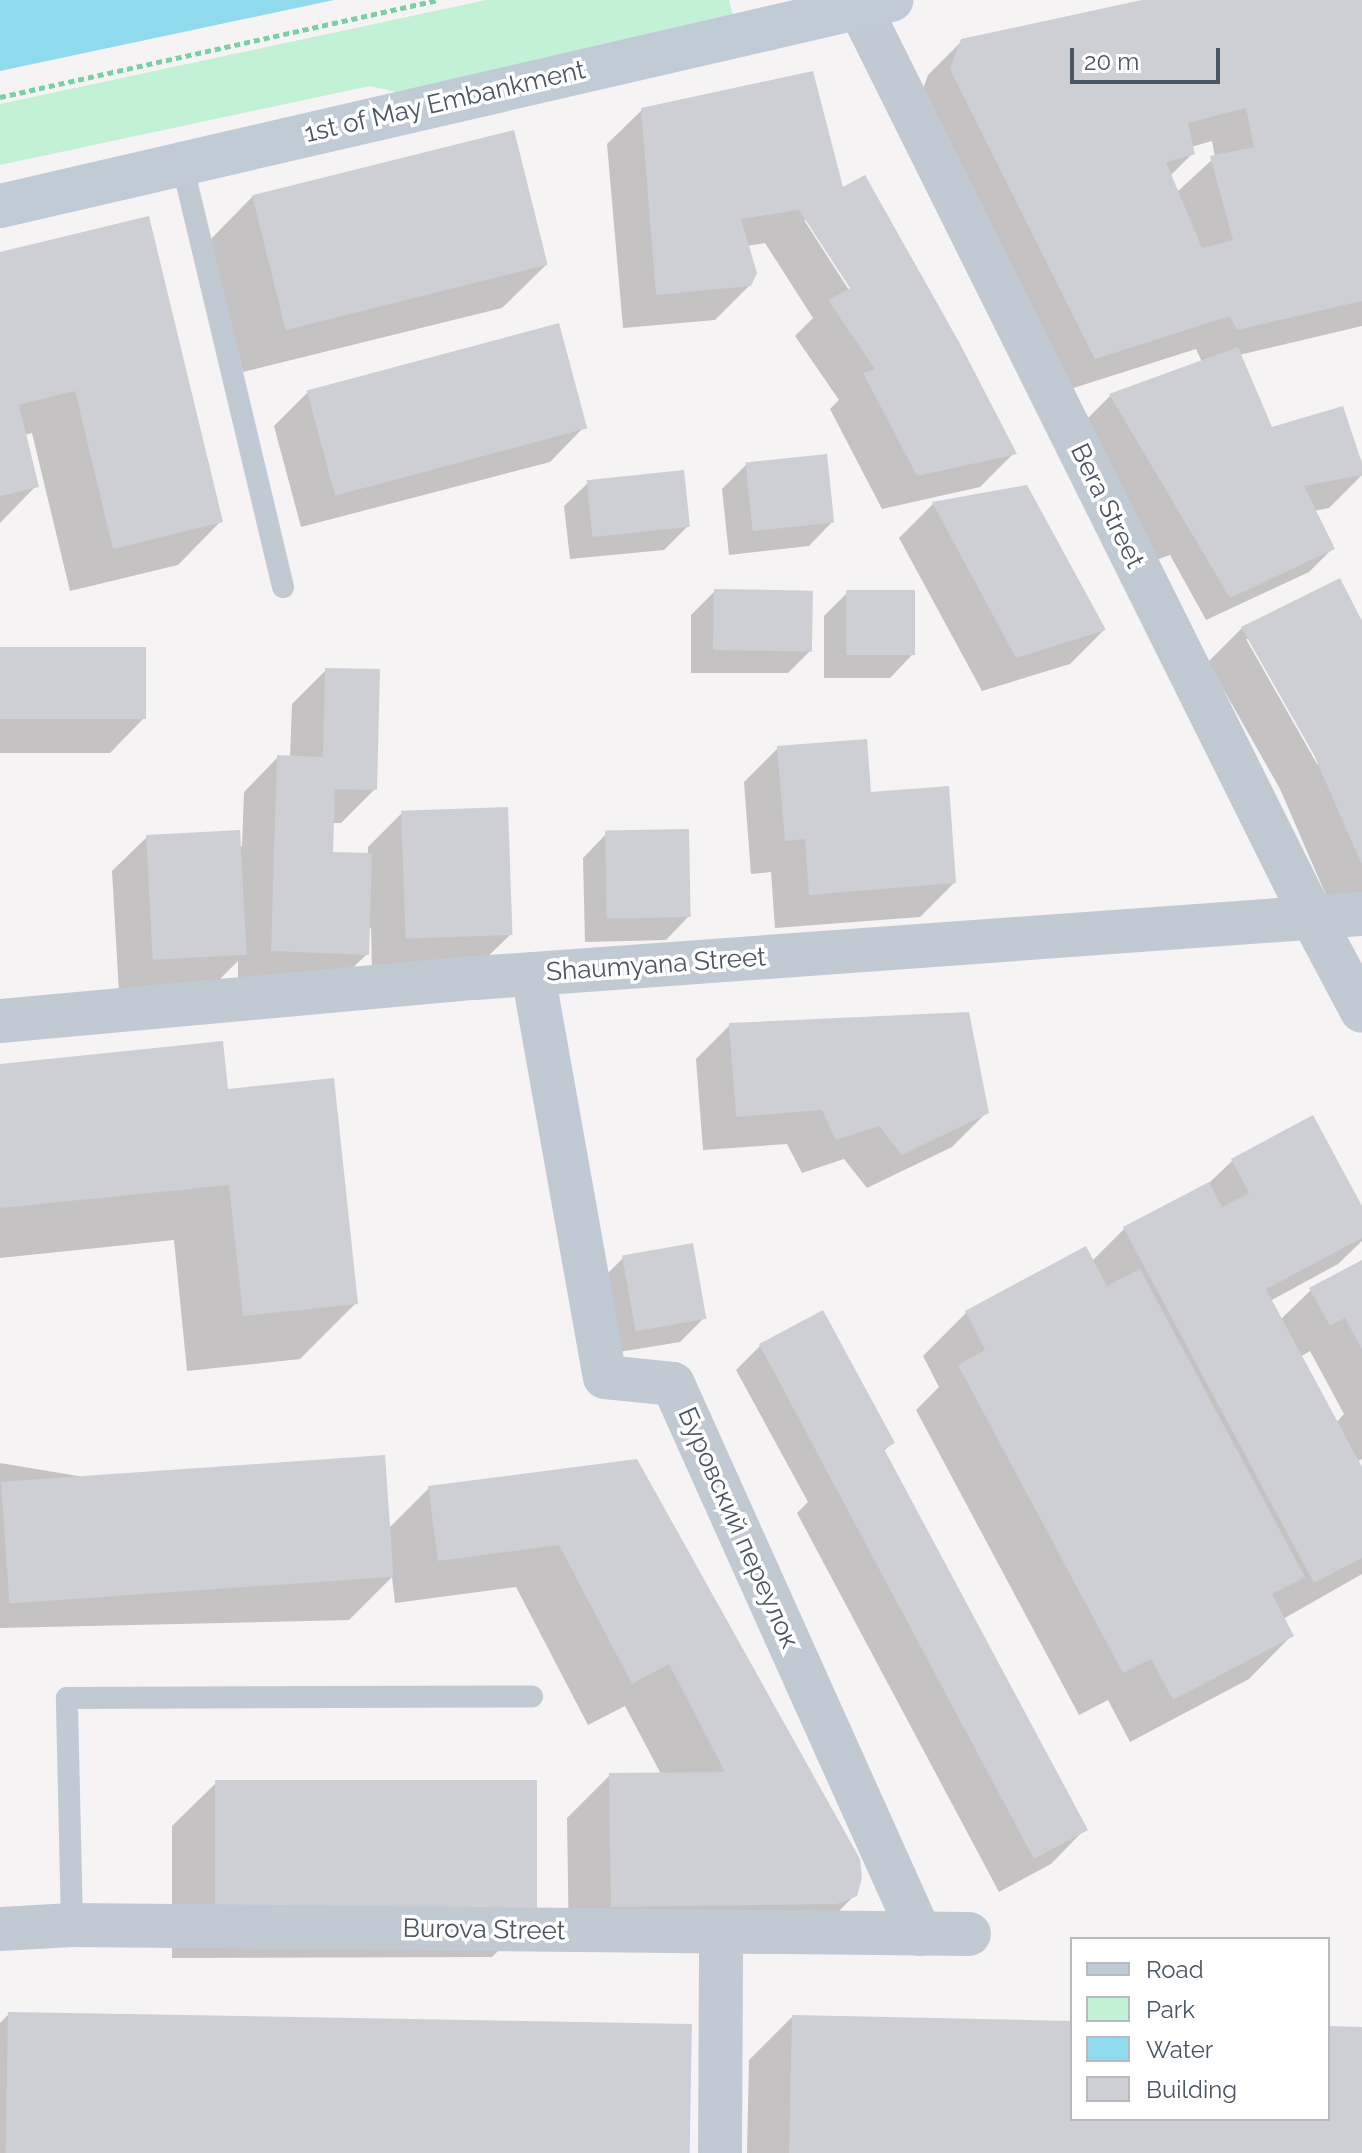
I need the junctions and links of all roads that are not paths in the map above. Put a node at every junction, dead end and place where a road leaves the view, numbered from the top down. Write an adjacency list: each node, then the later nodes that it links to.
1 (868, 2): 2 (main road, 1st of May Embankment); 6 (street, Bera Street)
2 (182, 163): 3 (main road, 1st of May Embankment); 4 (lane)
3 (0, 206)
4 (283, 587)
5 (1362, 914): 6 (street, Shaumyana Street)
6 (1312, 917): 7 (street, Shaumyana Street); 8 (street, Bera Street)
7 (533, 974): 9 (street, Shaumyana Street); 14 (street, Буровский переулок)
8 (1362, 1011)
9 (0, 1021)
10 (532, 1696): 11 (lane)
11 (72, 1925): 12 (street, Burova Street); 13 (street, Burova Street)
12 (0, 1929)
13 (721, 1932): 14 (street, Burova Street); 16 (street)
14 (920, 1934): 15 (street, Burova Street)
15 (969, 1934)
16 (720, 2153)

